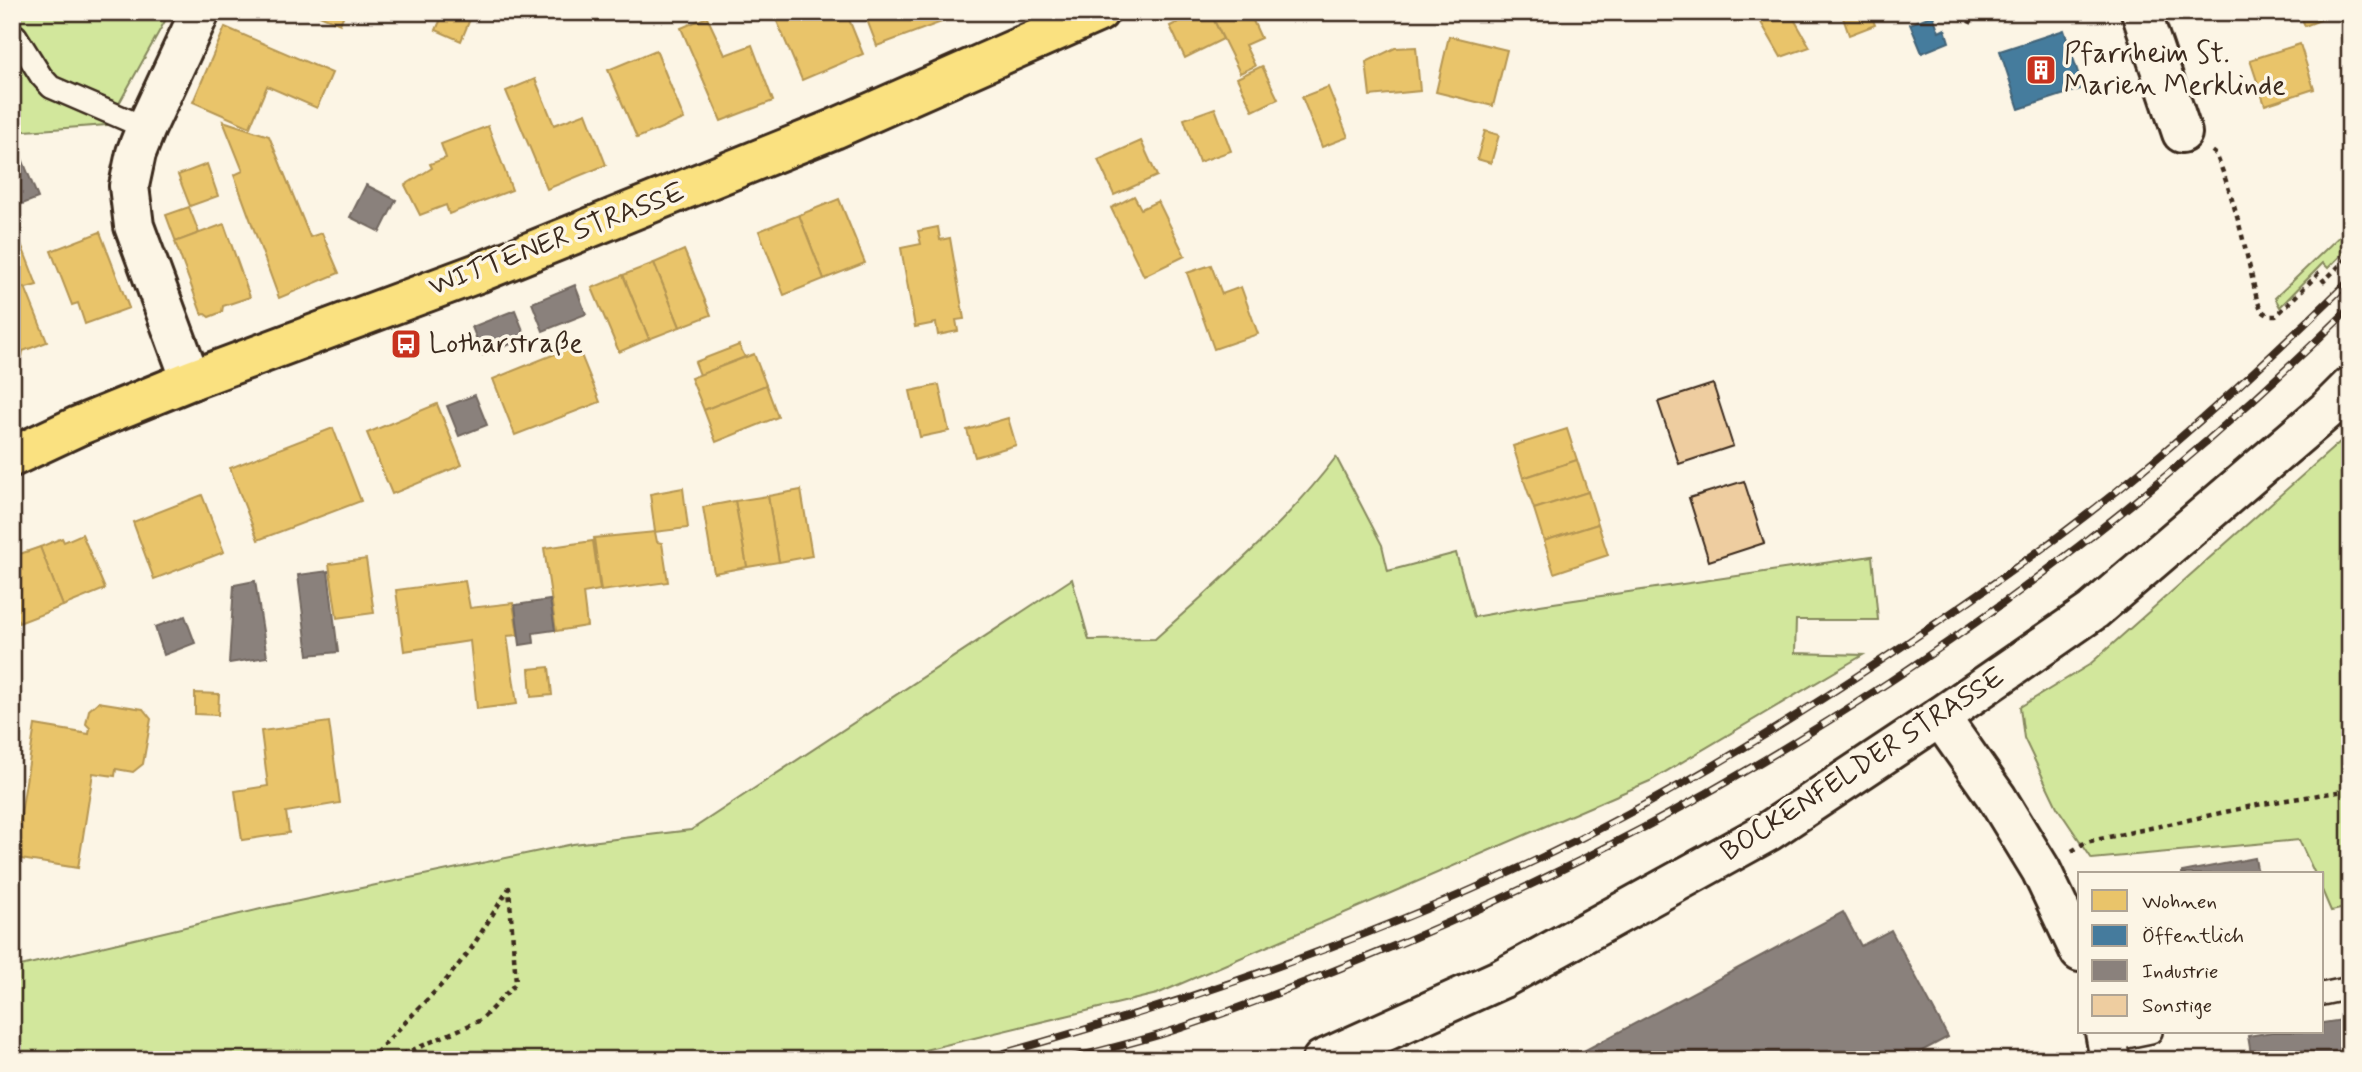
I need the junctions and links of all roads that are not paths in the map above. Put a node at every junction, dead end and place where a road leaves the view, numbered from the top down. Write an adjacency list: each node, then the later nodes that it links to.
1 (200, 12): 5 (street)
2 (1098, 12): 7 (main road, WITTENER STRASSE)
3 (2140, 12): 6 (street)
4 (16, 36): 5 (lane)
5 (146, 128): 7 (street)
6 (2182, 133)
7 (191, 380): 9 (main road, WITTENER STRASSE)
8 (2350, 387): 10 (street, BOCKENFELDER STRASSE)
9 (12, 457)
10 (1940, 717): 11 (street); 16 (street, BOCKENFELDER STRASSE)
11 (2078, 948)
12 (2350, 988): 13 (lane)
13 (2324, 994)
14 (2144, 1034): 15 (lane)
15 (2107, 1044)
16 (1322, 1060)

